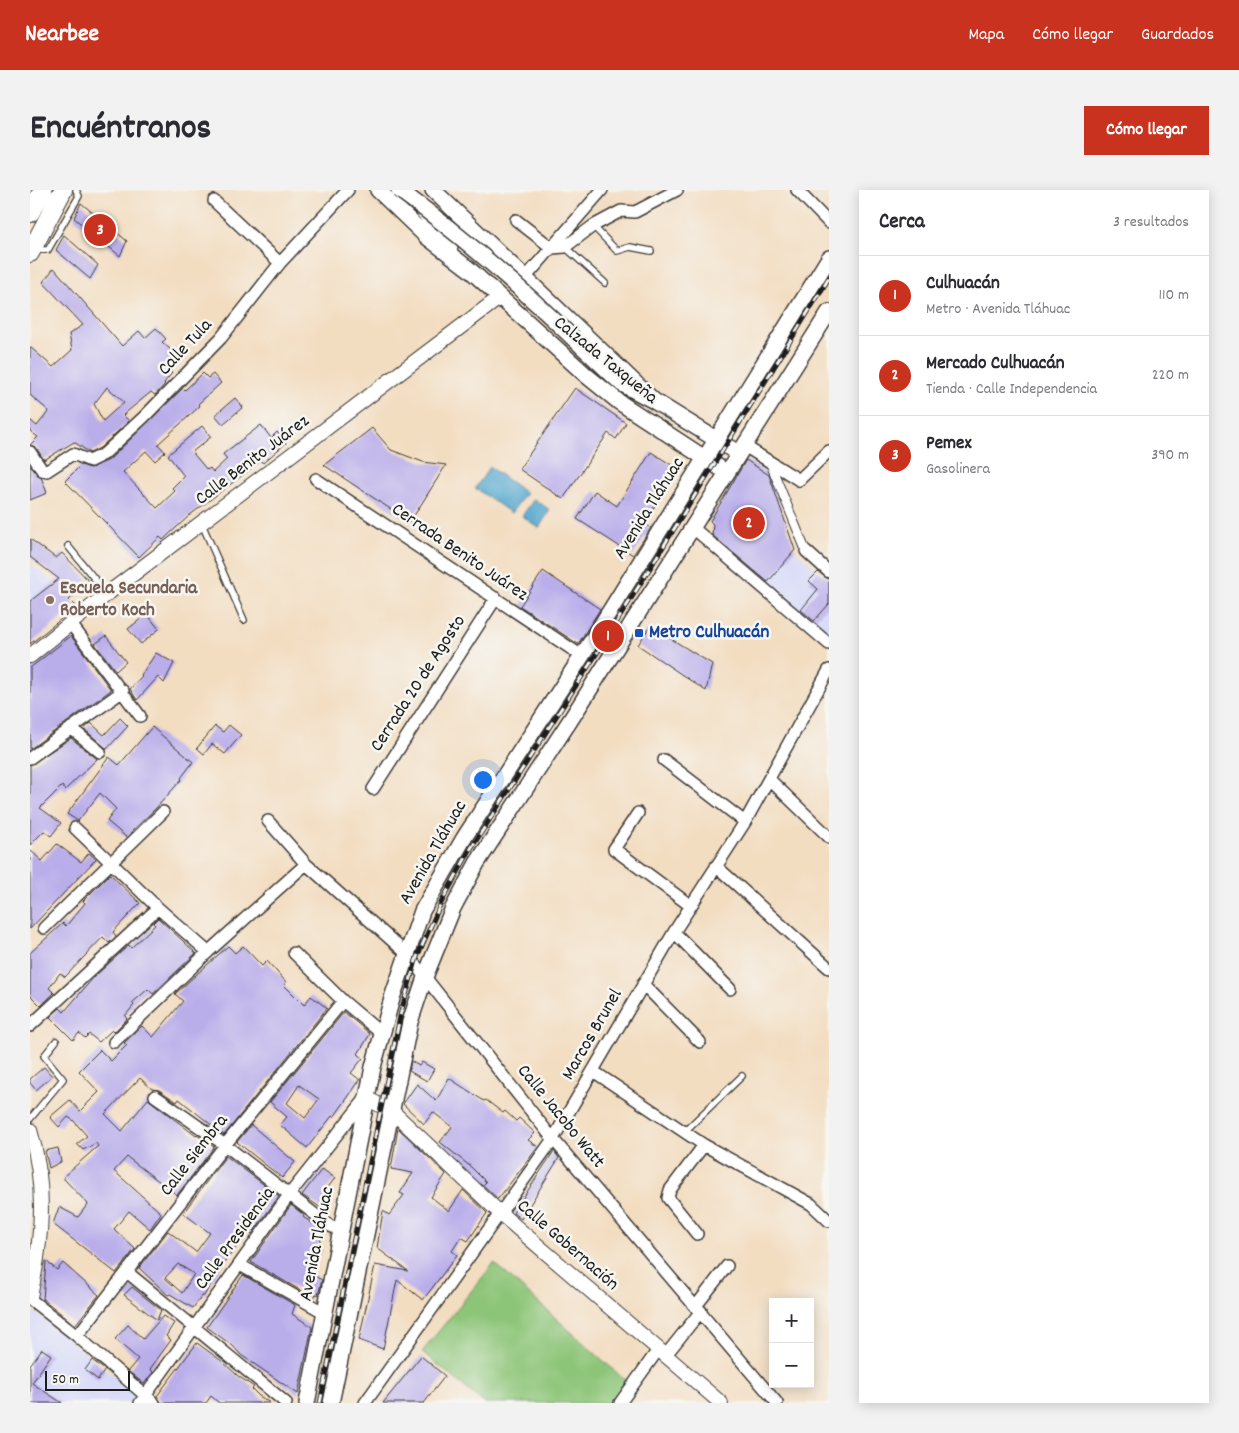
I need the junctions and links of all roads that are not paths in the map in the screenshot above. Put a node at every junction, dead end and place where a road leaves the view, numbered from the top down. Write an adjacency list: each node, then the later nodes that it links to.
1 (43, 190): 13 (main road)
2 (63, 190): 20 (main road)
3 (76, 190): 20 (lane)
4 (348, 190): 22 (street, Calle Tula)
5 (378, 190): 23 (main road, Calzada Taxqueña)
6 (399, 190): 28 (main road, Calzada Taxqueña, bridge)
7 (408, 190): 23 (main road, Calzada Taxqueña)
8 (433, 190): 24 (main road, Calzada Taxqueña)
9 (602, 190): 18 (street)
10 (677, 190): 16 (street)
11 (797, 190): 15 (street)
12 (214, 202): 22 (street)
13 (30, 213)
14 (516, 220): 18 (street)
15 (829, 223)
16 (593, 226): 17 (street); 19 (lane)
17 (565, 246): 18 (street); 25 (lane)
18 (552, 248): 24 (street)
19 (651, 251)
20 (31, 252)
21 (829, 258): 29 (main road, Avenida Tláhuac)
22 (280, 264): 32 (street, Calle Tula)
23 (469, 269): 26 (main road, Calzada Taxqueña)
24 (526, 277): 28 (main road, Calzada Taxqueña)
25 (605, 283)
26 (499, 298): 33 (main road, Calzada Taxqueña); 37 (street, Calle Benito Juárez)
27 (829, 312): 30 (main road)
28 (654, 401): 29 (main road, Calzada Taxqueña)
29 (717, 439): 30 (main road, Calzada Taxqueña); 33 (main road, Avenida Tláhuac)
30 (740, 449): 34 (street); 35 (main road)
31 (829, 451): 34 (street)
32 (30, 452)
33 (705, 458): 35 (main road, Calzada Taxqueña); 48 (main road, Avenida Tláhuac)
34 (770, 461): 40 (street)
35 (726, 472): 38 (main road)
36 (316, 479): 43 (street, Cerrada Benito Juárez)
37 (202, 524): 42 (street, Calle Benito Juárez); 44 (lane)
38 (692, 527): 46 (street); 59 (main road)
39 (68, 546): 42 (lane)
40 (806, 551): 41 (street)
41 (829, 572)
42 (107, 594): 45 (street, Calle Benito Juárez)
43 (496, 598): 48 (street, Cerrada Benito Juárez); 58 (street, Cerrada 20 de Agosto)
44 (244, 620)
45 (71, 624): 47 (street, Calle Benito Juárez); 50 (street)
46 (829, 644)
47 (30, 656)
48 (582, 656): 56 (main road, Avenida Tláhuac)
49 (829, 670): 57 (street, Marcos Brunel)
50 (123, 692): 51 (street); 52 (street)
51 (140, 716)
52 (71, 728): 53 (street); 54 (street)
53 (100, 752)
54 (30, 758)
55 (664, 760): 63 (street)
56 (502, 777): 59 (main road); 75 (main road, Avenida Tláhuac)
57 (770, 780): 63 (street, Marcos Brunel); 65 (street)
58 (373, 789)
59 (523, 792): 77 (main road)
60 (163, 812): 66 (street)
61 (638, 812): 69 (street)
62 (268, 821): 67 (street, Calle Jacobo Watt)
63 (745, 822): 68 (street, Marcos Brunel)
64 (75, 828): 66 (street)
65 (829, 837)
66 (111, 863): 70 (street); 71 (street)
67 (306, 864): 73 (street); 75 (street, Calle Jacobo Watt)
68 (716, 866): 69 (street, Marcos Brunel); 76 (street)
69 (691, 906): 72 (street, Marcos Brunel)
70 (158, 908): 73 (street); 81 (street)
71 (44, 928)
72 (674, 932): 78 (street, Marcos Brunel); 79 (street)
73 (208, 952): 84 (street)
74 (294, 953): 80 (street)
75 (406, 953): 77 (street, Calle Jacobo Watt); 82 (main road, Avenida Tláhuac)
76 (829, 968)
77 (425, 977): 90 (main road); 94 (street, Calle Jacobo Watt)
78 (643, 984): 85 (street); 86 (street, Marcos Brunel)
79 (730, 989)
80 (343, 1001): 82 (street); 95 (street, Calle Siembra)
81 (30, 1026)
82 (382, 1034): 89 (main road, Avenida Tláhuac)
83 (56, 1041): 91 (lane)
84 (114, 1042)
85 (700, 1042)
86 (592, 1071): 93 (street); 94 (street, Marcos Brunel)
87 (742, 1076): 93 (lane)
88 (155, 1096): 95 (street)
89 (366, 1098): 90 (street, Calle Gobernación); 97 (street, Calle Presidencia); 100 (main road, Avenida Tláhuac)
90 (393, 1112): 98 (street, Calle Gobernación); 114 (main road)
91 (30, 1119)
92 (30, 1130): 105 (street)
93 (684, 1132): 96 (street)
94 (553, 1138): 98 (street, Marcos Brunel); 106 (street, Calle Jacobo Watt)
95 (226, 1145): 97 (street); 104 (street, Calle Siembra)
96 (704, 1145): 99 (street); 101 (street)
97 (288, 1195): 100 (street); 102 (street, Calle Presidencia)
98 (501, 1214): 110 (street, Calle Gobernación); 115 (street, Marcos Brunel)
99 (829, 1221)
100 (342, 1231): 107 (main road, Avenida Tláhuac)
101 (697, 1234)
102 (240, 1265): 107 (street); 108 (street, Calle Presidencia)
103 (727, 1266): 106 (street)
104 (127, 1272): 108 (street); 109 (street, Calle Siembra)
105 (30, 1298): 109 (street)
106 (698, 1309): 110 (street); 118 (street, Calle Jacobo Watt)
107 (325, 1313): 113 (main road, Avenida Tláhuac)
108 (194, 1326): 111 (street, Calle Presidencia); 112 (street)
109 (77, 1336): 111 (street)
110 (662, 1353): 116 (street); 117 (street, Calle Gobernación)
111 (146, 1401)
112 (286, 1403)
113 (306, 1403)
114 (331, 1403)
115 (364, 1403)
116 (620, 1403)
117 (721, 1403)
118 (777, 1403)

